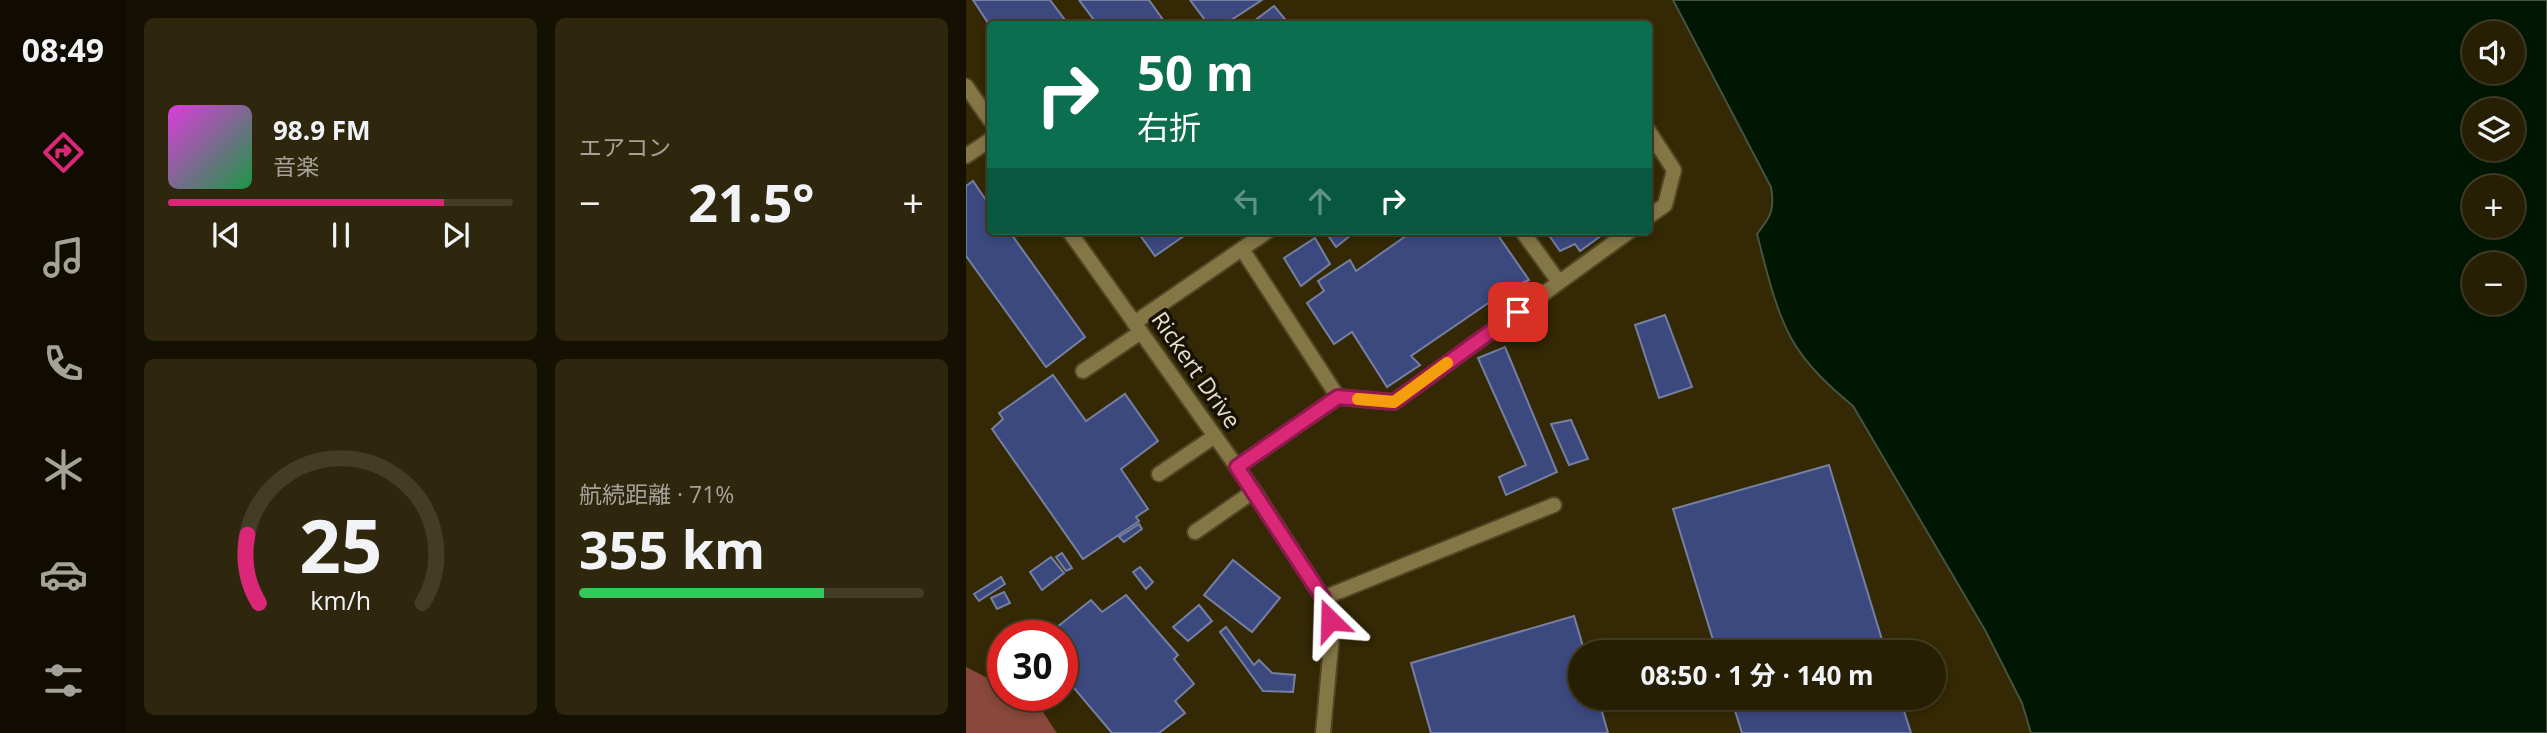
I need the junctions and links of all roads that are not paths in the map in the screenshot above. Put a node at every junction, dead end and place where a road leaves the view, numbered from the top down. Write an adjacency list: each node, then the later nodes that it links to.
1 (966, 86): 2 (street)
2 (987, 116)
3 (1652, 136): 6 (street)
4 (987, 142): 5 (street)
5 (966, 156)
6 (1652, 214)
7 (1072, 235): 13 (street, Rickert Drive)
8 (1262, 235): 11 (street)
9 (1525, 235): 12 (street)
10 (1624, 235): 12 (street)
11 (1242, 249): 13 (street); 15 (street)
12 (1559, 282): 15 (street)
13 (1138, 327): 14 (street); 16 (street, Rickert Drive)
14 (1083, 371)
15 (1338, 397): 17 (street)
16 (1215, 436): 17 (street, Rickert Drive); 18 (street)
17 (1237, 467): 19 (street, Rickert Drive)
18 (1159, 474)
19 (1254, 491): 21 (street); 22 (street, Rickert Drive)
20 (1555, 505): 22 (street)
21 (1195, 532)
22 (1323, 598): 23 (street, Rickert Drive)
23 (1324, 733)

